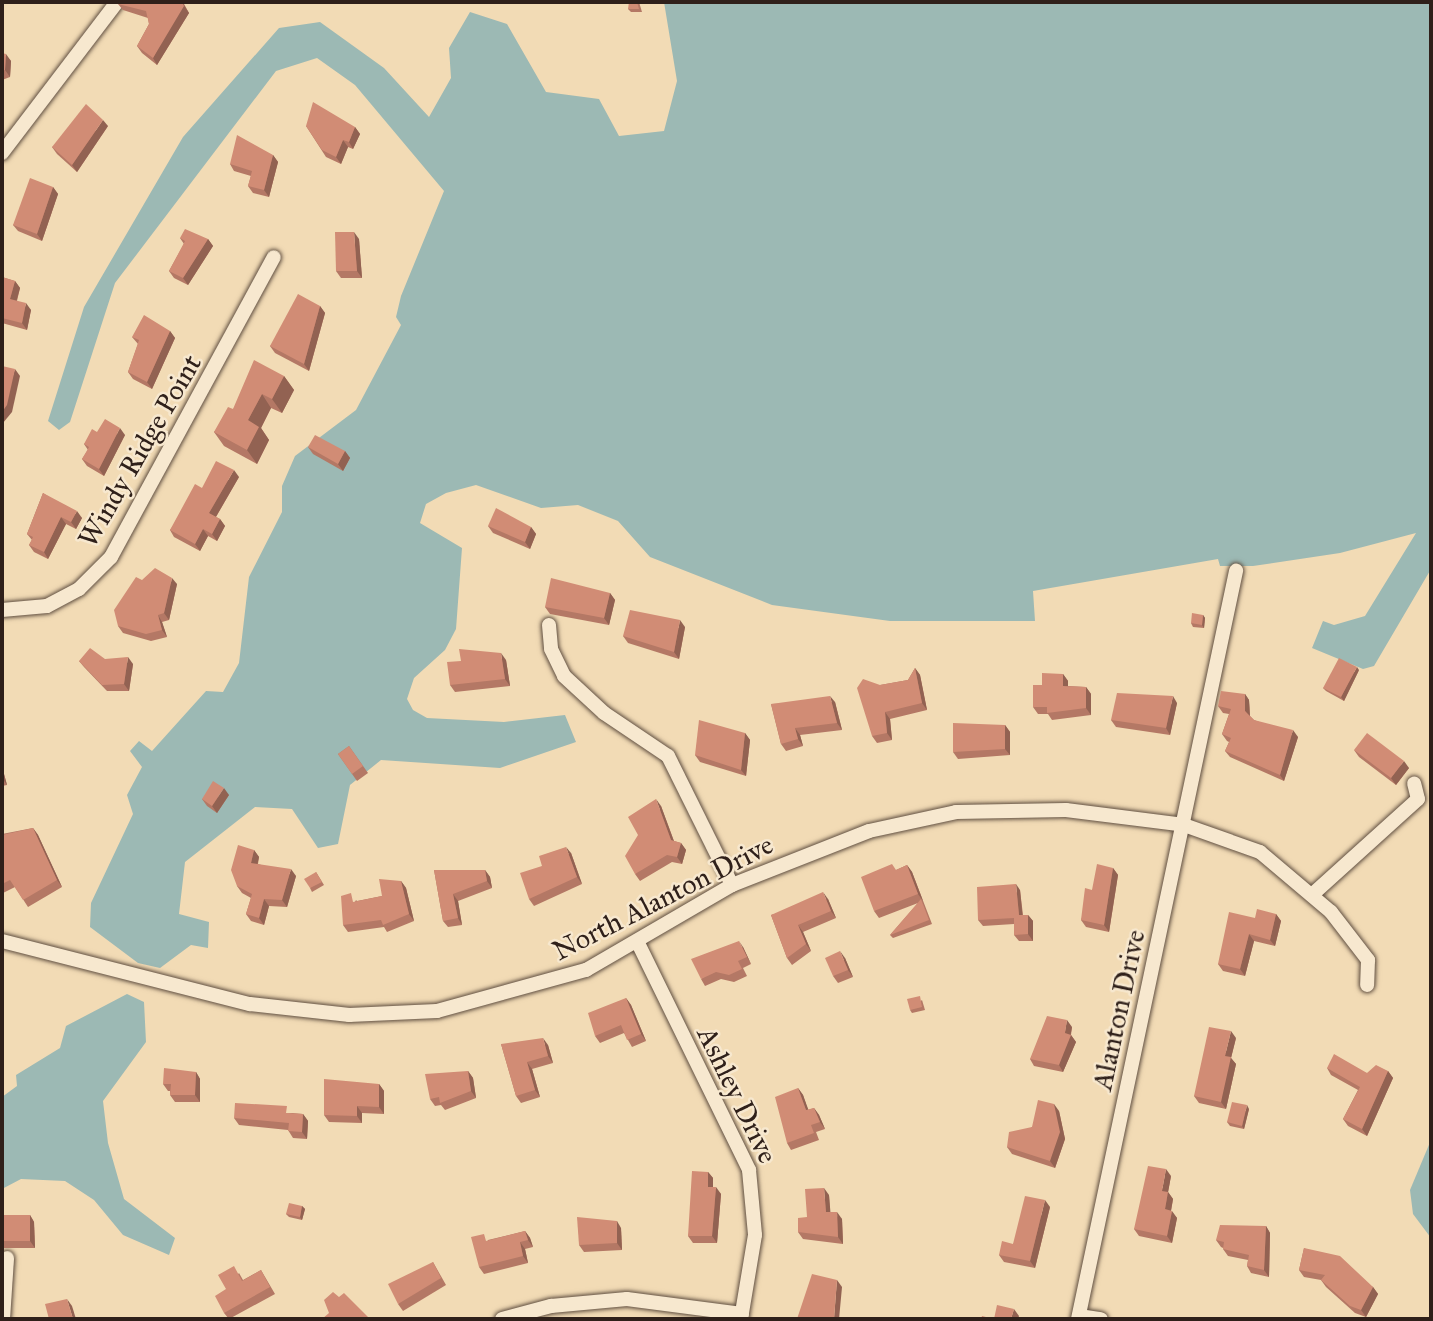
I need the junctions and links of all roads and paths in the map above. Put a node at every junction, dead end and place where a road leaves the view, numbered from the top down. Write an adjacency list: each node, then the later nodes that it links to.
1 (117, 2): 2 (street)
2 (2, 153)
3 (274, 257): 5 (street, Windy Ridge Point)
4 (1236, 571): 8 (street, Alanton Drive)
5 (2, 610)
6 (549, 625): 9 (street)
7 (1414, 783): 10 (street)
8 (1184, 825): 9 (street, North Alanton Drive); 10 (street, North Alanton Drive); 16 (street, Alanton Drive)
9 (732, 884): 12 (street, North Alanton Drive)
10 (1314, 892): 13 (street, North Alanton Drive)
11 (2, 941): 12 (street, North Alanton Drive)
12 (637, 941): 15 (street, Ashley Drive)
13 (1367, 985)
14 (7, 1258): 17 (street)
15 (742, 1317): 18 (street)
16 (1078, 1317): 19 (street)
17 (4, 1319)
18 (502, 1319)
19 (1101, 1319)

